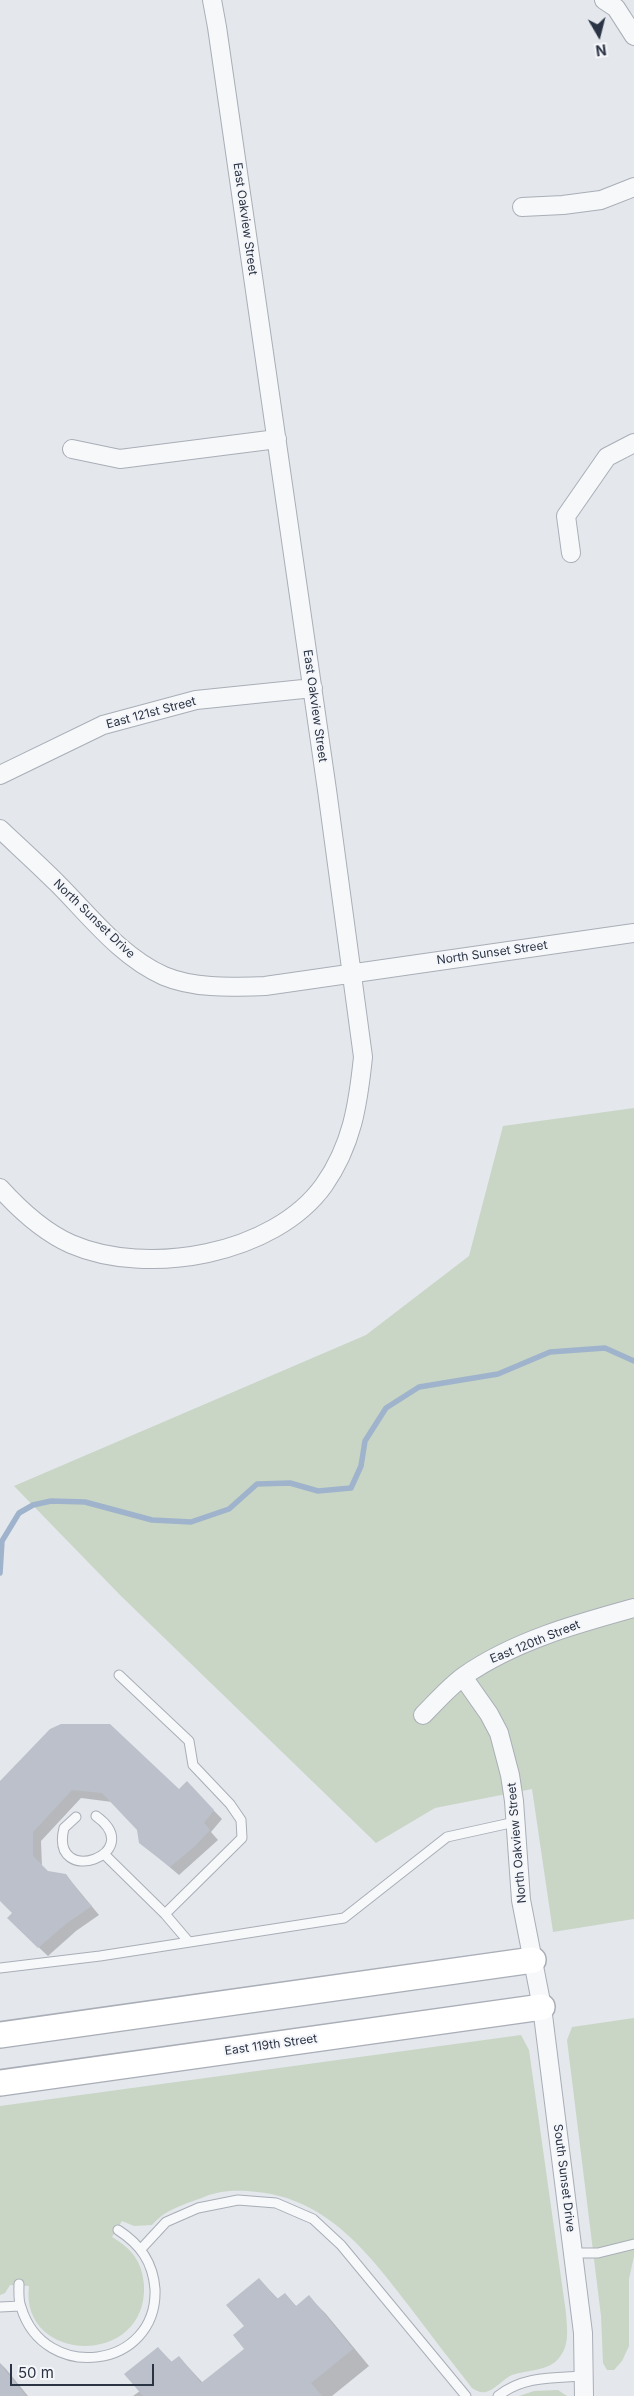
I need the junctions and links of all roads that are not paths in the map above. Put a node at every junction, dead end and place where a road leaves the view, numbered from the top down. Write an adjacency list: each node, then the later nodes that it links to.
1 (212, 0): 6 (street, East Oakview Street)
2 (604, 0): 3 (street)
3 (634, 36)
4 (634, 187): 5 (street)
5 (522, 207)
6 (277, 439): 8 (street); 10 (street, East Oakview Street)
7 (634, 443): 9 (street)
8 (72, 449)
9 (571, 553)
10 (313, 688): 11 (street, East 121st Street); 14 (street, East Oakview Street)
11 (0, 775)
12 (0, 829): 14 (street, North Sunset Drive)
13 (634, 933): 14 (street, North Sunset Street)
14 (351, 974): 15 (street, East Oakview Street)
15 (0, 1188)
16 (634, 1608): 18 (street, East 120th Street)
17 (119, 1675): 24 (lane)
18 (463, 1677): 19 (street, East 120th Street); 22 (street, North Oakview Street)
19 (423, 1715)
20 (96, 1816): 23 (lane)
21 (76, 1817): 23 (lane)
22 (515, 1822): 25 (lane); 26 (street, North Oakview Street)
23 (104, 1854): 24 (lane)
24 (165, 1914): 25 (lane)
25 (188, 1941): 27 (lane)
26 (534, 1960): 28 (street, South Sunset Drive); 29 (main road)
27 (0, 1968)
28 (542, 2007): 30 (main road, East 119th Street); 34 (street, South Sunset Drive)
29 (0, 2035)
30 (0, 2083)
31 (118, 2230): 33 (lane)
32 (634, 2244): 34 (lane)
33 (141, 2249): 36 (lane); 39 (lane)
34 (573, 2253): 38 (street, South Sunset Drive)
35 (19, 2284): 36 (lane)
36 (20, 2306): 37 (lane)
37 (0, 2307)
38 (584, 2376): 40 (lane); 41 (street, South Sunset Drive)
39 (466, 2396)
40 (498, 2396)
41 (584, 2396)

